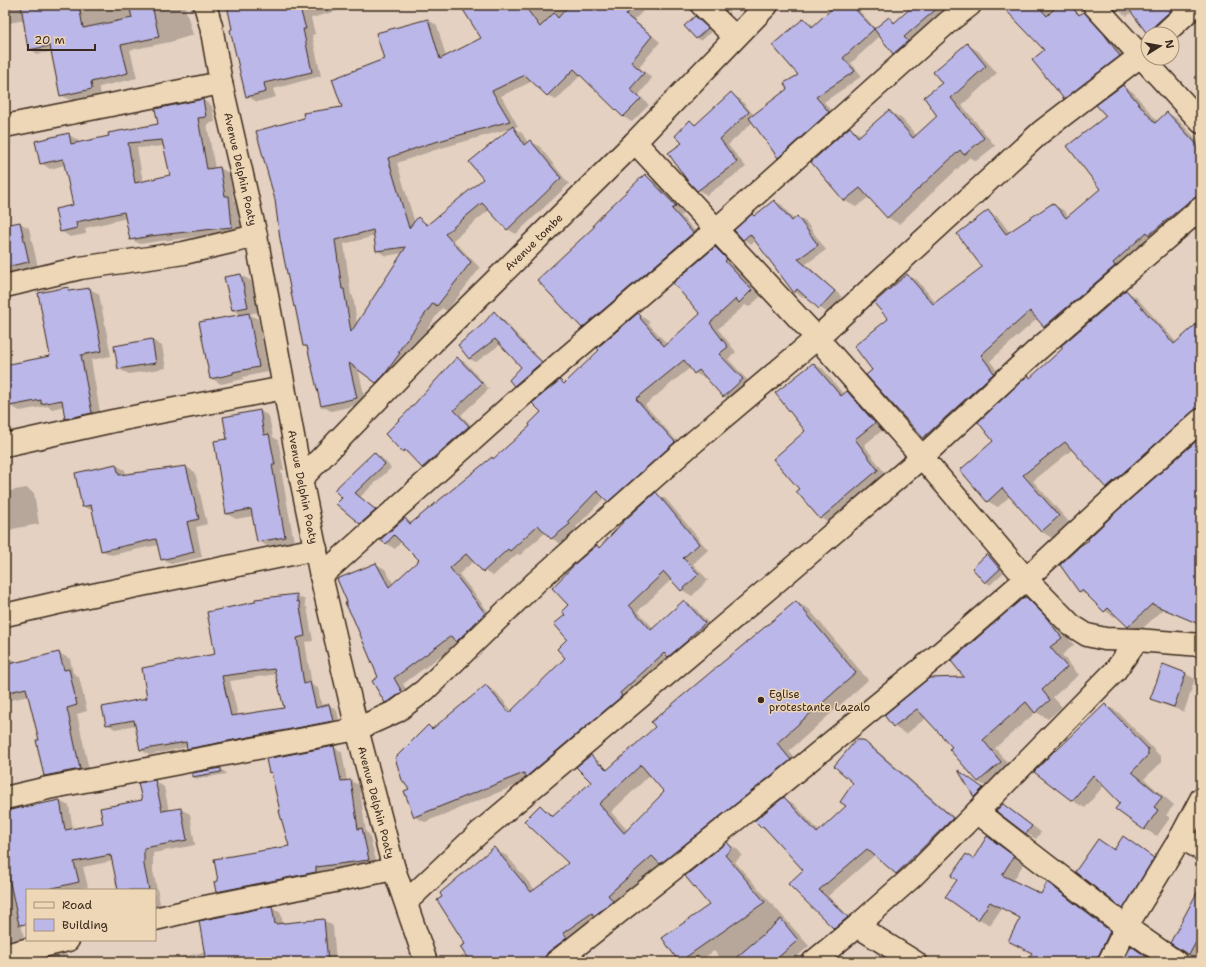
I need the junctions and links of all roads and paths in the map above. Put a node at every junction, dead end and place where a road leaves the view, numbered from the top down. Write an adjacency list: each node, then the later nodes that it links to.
1 (205, 5): 12 (street, Avenue Delphin Poaty)
2 (702, 5): 8 (street)
3 (767, 5): 8 (street, Avenue tombe)
4 (970, 5): 17 (street)
5 (1094, 5): 9 (street)
6 (1196, 5): 7 (street)
7 (1173, 26)
8 (735, 37): 15 (street, Avenue tombe)
9 (1140, 48)
10 (1140, 55): 20 (street)
11 (1155, 66): 13 (street)
12 (221, 83): 14 (street); 18 (street, Avenue Delphin Poaty)
13 (1201, 122)
14 (5, 126)
15 (635, 142): 17 (street); 25 (street, Avenue tombe)
16 (1201, 208): 24 (street)
17 (717, 229): 20 (street); 27 (street)
18 (256, 236): 19 (street); 21 (street, Avenue Delphin Poaty)
19 (5, 286)
20 (817, 338): 24 (street); 32 (street)
21 (284, 388): 23 (street); 25 (street, Avenue Delphin Poaty)
22 (1201, 420): 28 (street)
23 (5, 445)
24 (922, 456): 28 (street); 39 (street)
25 (301, 479): 26 (street, Avenue Delphin Poaty)
26 (316, 549): 27 (street, Avenue Delphin Poaty); 29 (street)
27 (321, 576): 32 (street, Avenue Delphin Poaty)
28 (1026, 579): 30 (street); 46 (street)
29 (5, 615)
30 (1137, 640): 31 (street); 35 (street)
31 (1201, 645)
32 (357, 729): 33 (street); 38 (street, Avenue Delphin Poaty)
33 (5, 798)
34 (1201, 799): 36 (street)
35 (977, 812): 41 (street); 42 (street)
36 (1181, 837): 37 (street); 42 (street)
37 (1201, 849)
38 (394, 869): 39 (street, Avenue Delphin Poaty); 40 (street)
39 (406, 902): 45 (street, Avenue Delphin Poaty)
40 (156, 919)
41 (857, 926): 47 (street); 48 (street)
42 (1126, 927): 49 (street); 50 (street)
43 (64, 941): 44 (street)
44 (5, 955)
45 (426, 962)
46 (556, 962)
47 (813, 962)
48 (915, 962)
49 (1109, 962)
50 (1176, 962)

